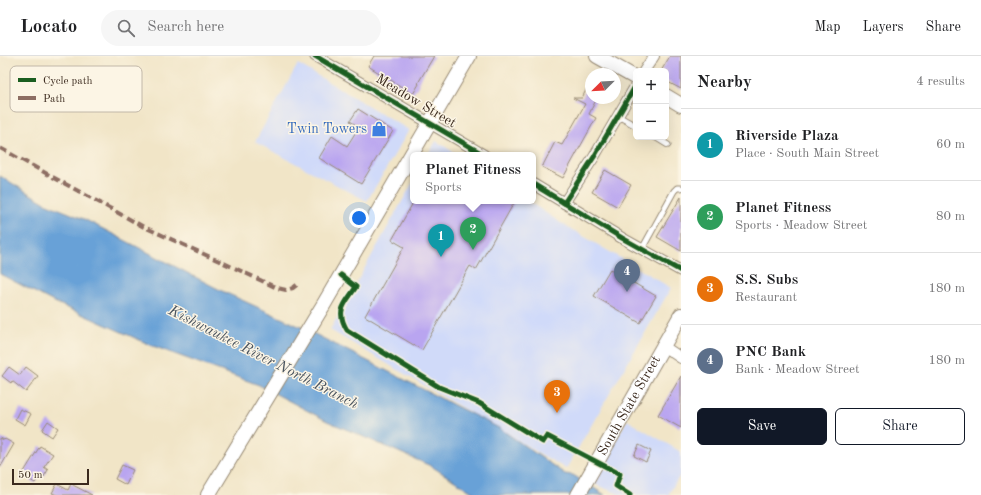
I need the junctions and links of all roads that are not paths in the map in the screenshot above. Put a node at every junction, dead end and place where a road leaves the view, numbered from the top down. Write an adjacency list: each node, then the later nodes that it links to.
1 (315, 56): 11 (street, Meadow Street)
2 (469, 56): 11 (main road)
3 (597, 56): 6 (main road)
4 (654, 56): 5 (street)
5 (646, 68)
6 (633, 76)
7 (633, 90): 10 (street)
8 (669, 98): 9 (main road)
9 (681, 104)
10 (618, 116): 12 (lane); 20 (street)
11 (430, 123): 15 (main road); 16 (street, Meadow Street)
12 (633, 124)
13 (660, 140): 14 (lane)
14 (668, 145)
15 (413, 152)
16 (479, 152)
17 (410, 157): 26 (main road)
18 (536, 186): 20 (street)
19 (681, 188): 21 (lane)
20 (564, 203): 21 (street)
21 (642, 249): 22 (street)
22 (681, 271)
23 (681, 315): 24 (main road, South State Street)
24 (663, 346): 25 (street); 27 (main road, South State Street)
25 (681, 358)
26 (208, 495)
27 (578, 495)

